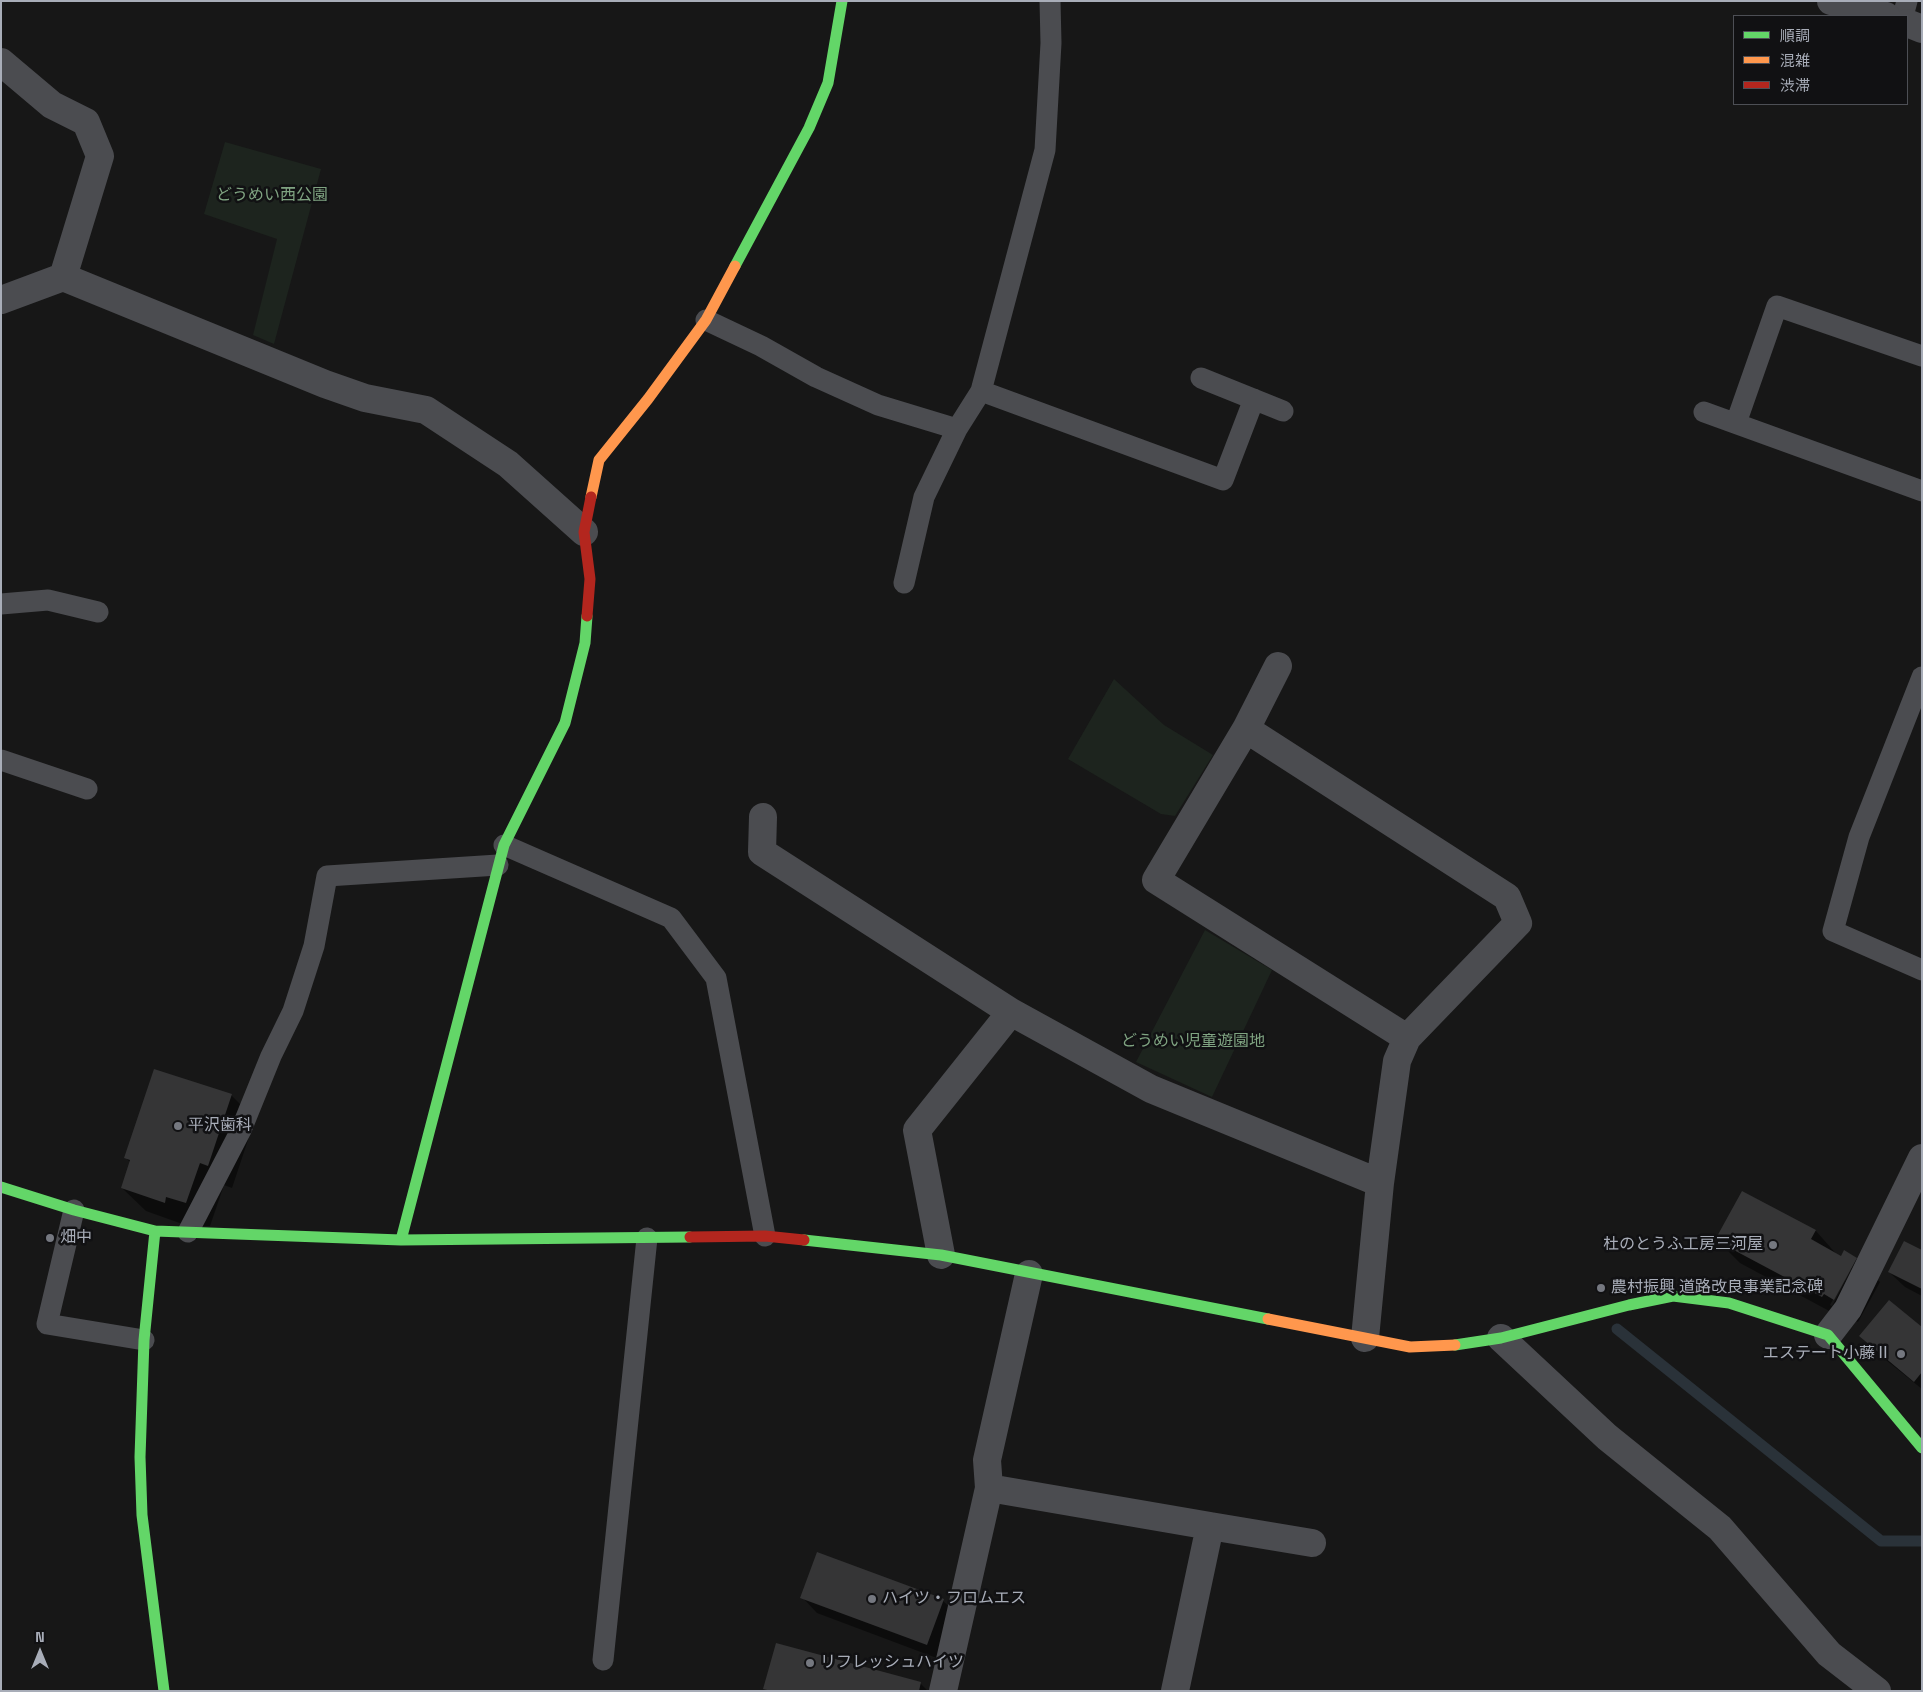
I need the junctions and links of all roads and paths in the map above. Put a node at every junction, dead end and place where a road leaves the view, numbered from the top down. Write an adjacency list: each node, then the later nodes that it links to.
1 (842, 1): 12 (street)
2 (1050, 1): 15 (lane)
3 (1831, 1): 5 (street)
4 (1907, 1): 6 (lane)
5 (1882, 15)
6 (1902, 15)
7 (1908, 22): 8 (street)
8 (1922, 29)
9 (1, 62): 10 (street)
10 (62, 277): 11 (street); 22 (street)
11 (1, 300)
12 (706, 320): 20 (lane); 22 (street)
13 (1922, 356): 19 (lane)
14 (1201, 378): 16 (lane)
15 (981, 391): 16 (lane); 20 (lane)
16 (1254, 399): 17 (lane)
17 (1283, 411)
18 (1704, 412): 19 (lane)
19 (1736, 423): 21 (lane)
20 (957, 429): 23 (lane)
21 (1922, 491)
22 (584, 532): 32 (street)
23 (904, 583)
24 (1, 604): 25 (lane)
25 (98, 612)
26 (1278, 666): 28 (street)
27 (1922, 677): 33 (lane)
28 (1246, 729): 35 (street); 35 (street)
29 (1, 760): 30 (lane)
30 (86, 789)
31 (763, 817): 34 (street)
32 (501, 855): 41 (lane); 42 (lane); 44 (street)
33 (1922, 970)
34 (1011, 1012): 37 (street); 45 (street)
35 (1408, 1038): 37 (street)
36 (1922, 1158): 47 (street)
37 (1380, 1183): 48 (street)
38 (1, 1188): 39 (street)
39 (74, 1210): 40 (street); 50 (lane)
40 (155, 1231): 41 (street); 50 (street)
41 (188, 1232): 44 (street)
42 (765, 1236): 43 (street); 45 (street)
43 (647, 1238): 44 (street); 55 (lane)
44 (401, 1240)
45 (941, 1255): 46 (street)
46 (1029, 1274): 48 (street); 52 (street)
47 (1828, 1335): 49 (street); 51 (street)
48 (1365, 1338): 49 (street)
49 (1501, 1338): 59 (street)
50 (144, 1340): 57 (street)
51 (1922, 1448)
52 (989, 1488): 53 (street); 56 (street)
53 (1210, 1526): 54 (street); 58 (street)
54 (1312, 1543)
55 (603, 1660)
56 (949, 1690)
57 (164, 1691)
58 (1175, 1691)
59 (1877, 1691)

